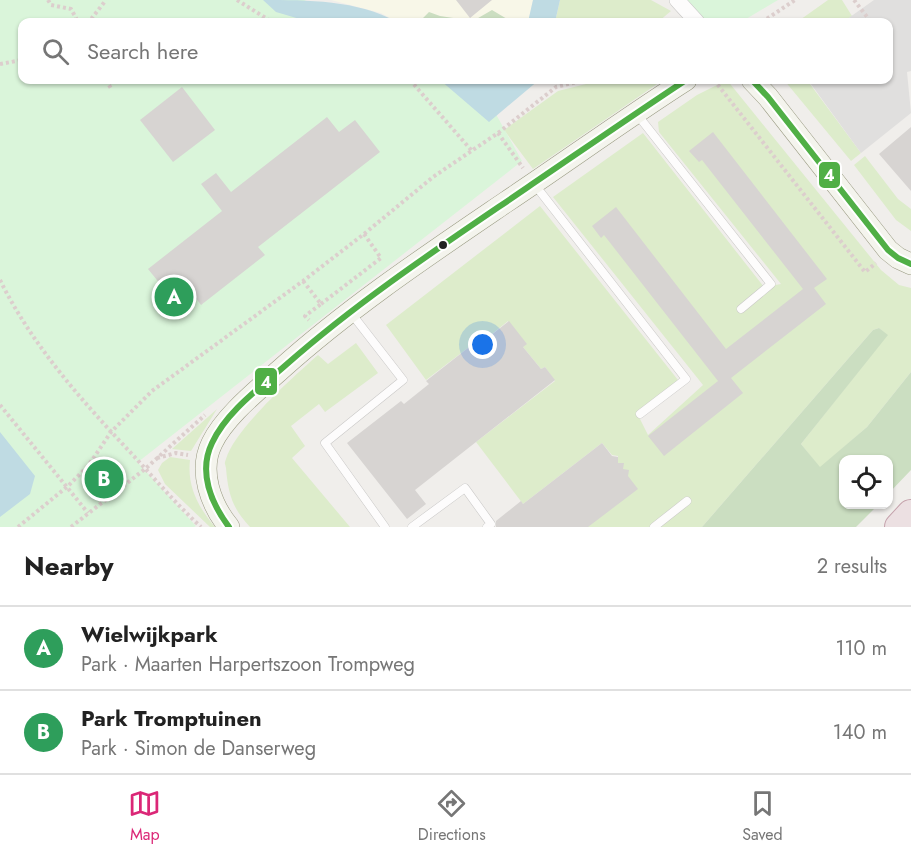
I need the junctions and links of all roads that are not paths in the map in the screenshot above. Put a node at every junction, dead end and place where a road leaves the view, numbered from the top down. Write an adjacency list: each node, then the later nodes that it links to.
1 (677, 0): 2 (street)
2 (693, 18)
3 (680, 84): 5 (street)
4 (756, 84): 7 (street)
5 (636, 112): 6 (street); 8 (lane)
6 (534, 184): 9 (street); 10 (lane)
7 (911, 264)
8 (741, 309)
9 (350, 312): 13 (street); 14 (lane)
10 (640, 414)
11 (687, 501): 17 (lane)
12 (911, 514): 18 (highway)
13 (229, 527)
14 (385, 527)
15 (412, 527): 16 (lane)
16 (487, 527)
17 (654, 527)
18 (899, 527)

